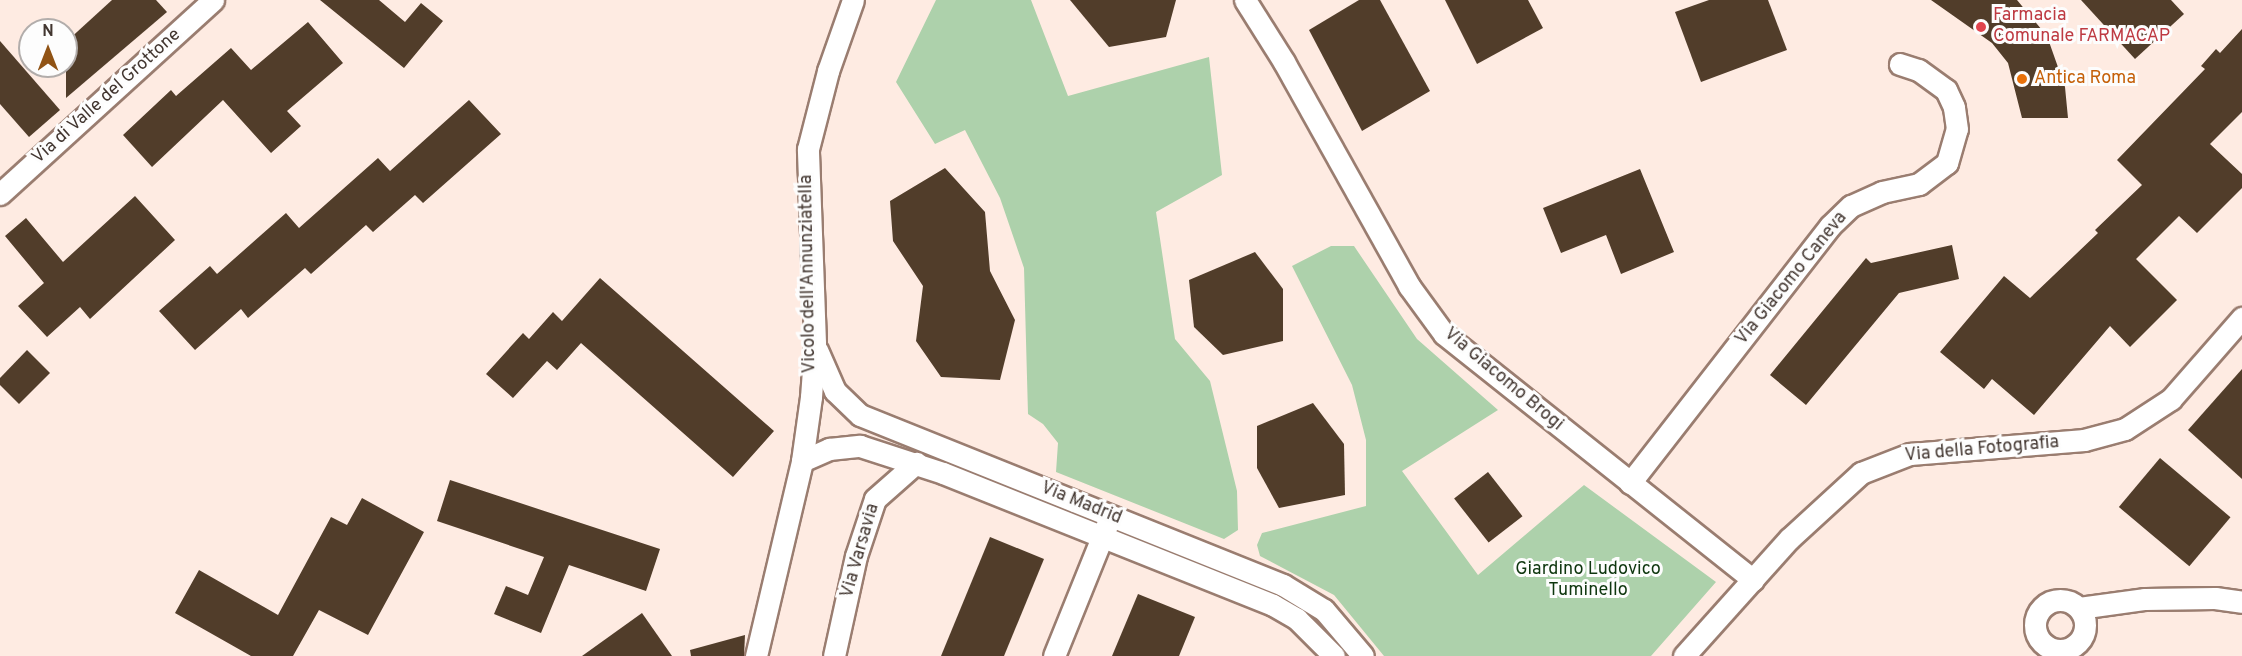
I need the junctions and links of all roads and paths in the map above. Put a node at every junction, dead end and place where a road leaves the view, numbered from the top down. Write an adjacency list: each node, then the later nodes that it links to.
1 (213, 0): 5 (street, Via di Valle del Grottone)
2 (854, 0): 7 (street, Vicolo dell'Annunziatella)
3 (1245, 0): 10 (street, Via Giacomo Brogi)
4 (1900, 64): 10 (street, Via Giacomo Caneva)
5 (0, 194)
6 (2242, 318): 15 (street, Via della Fotografia)
7 (815, 343): 8 (street, Vicolo dell'Annunziatella); 11 (street, Via Madrid)
8 (802, 461): 9 (street, Via Madrid); 18 (street, Vicolo dell'Annunziatella)
9 (916, 463): 12 (street, Via Madrid); 19 (street, Via Varsavia)
10 (1630, 483): 15 (street, Via Giacomo Brogi)
11 (1045, 488): 12 (street); 13 (street, Via Madrid)
12 (1036, 510): 14 (street, Via Madrid)
13 (1111, 516): 14 (street); 22 (street, Via Madrid)
14 (1103, 537): 20 (street); 21 (street, Via Madrid)
15 (1753, 580): 23 (street, Via della Fotografia)
16 (2242, 602): 17 (street)
17 (2079, 608)
18 (756, 656)
19 (834, 656)
20 (1054, 656)
21 (1334, 656)
22 (1363, 656)
23 (1684, 656)

